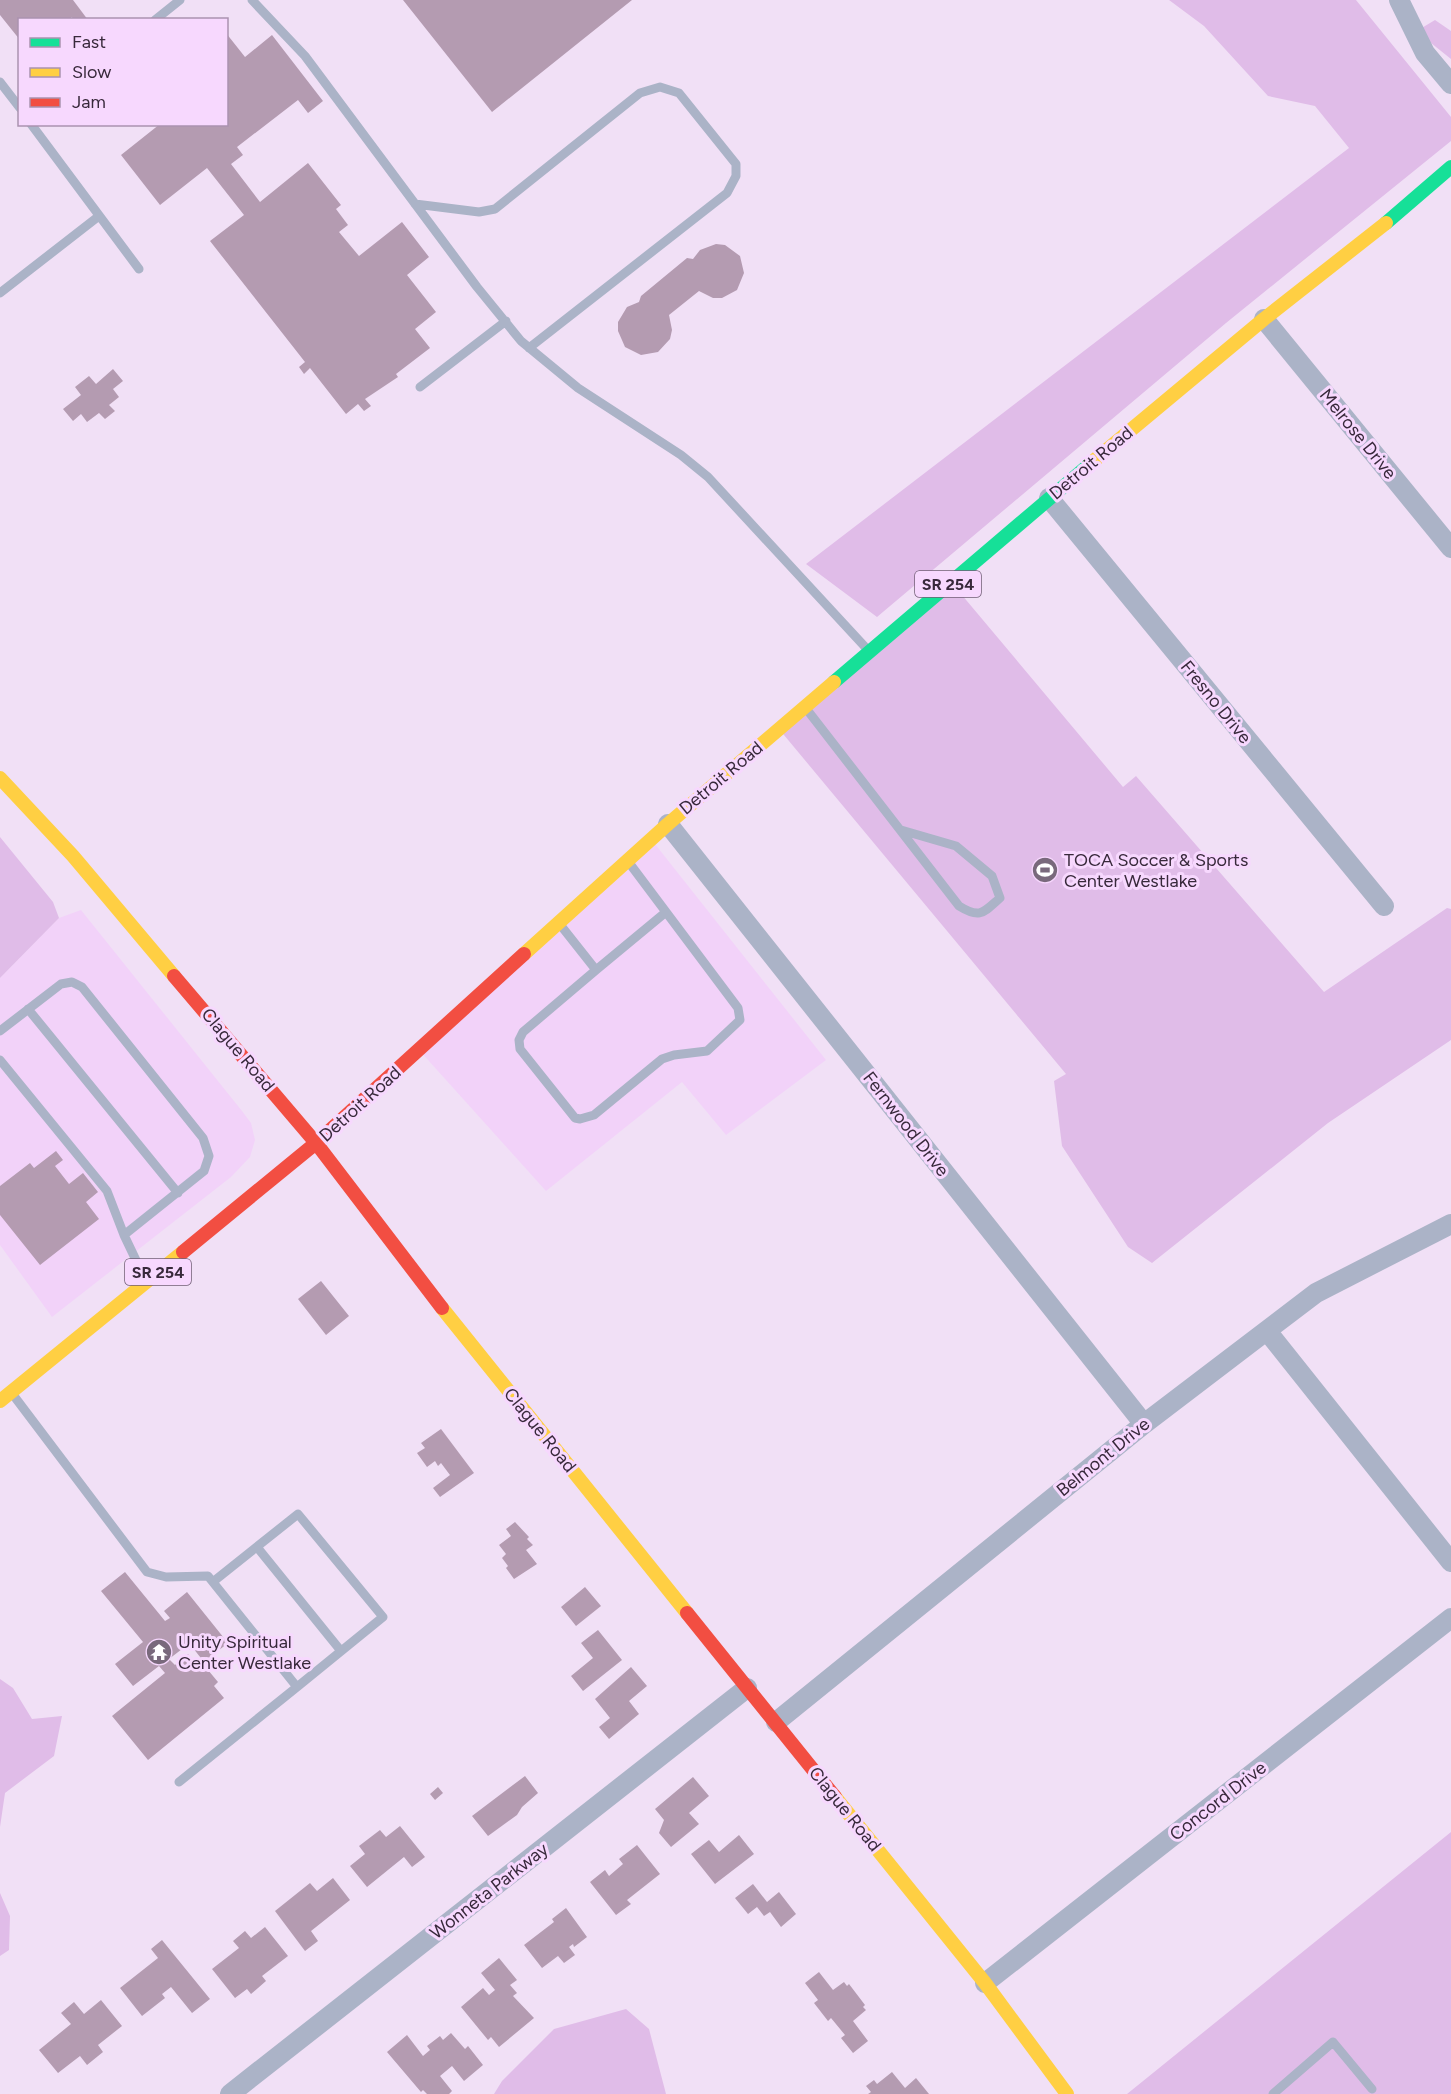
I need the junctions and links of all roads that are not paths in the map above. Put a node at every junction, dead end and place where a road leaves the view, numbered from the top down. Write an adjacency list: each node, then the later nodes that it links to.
1 (180, 0): 4 (lane)
2 (252, 0): 10 (lane)
3 (1399, 0): 6 (street)
4 (158, 18)
5 (0, 82): 7 (lane)
6 (1451, 84)
7 (18, 105)
8 (33, 126): 11 (lane)
9 (1451, 167): 14 (main road, Detroit Road / SR 254)
10 (415, 204): 15 (lane); 16 (lane)
11 (99, 216): 12 (lane); 13 (lane)
12 (139, 269)
13 (0, 293)
14 (1264, 319): 18 (main road, Detroit Road / SR 254); 19 (street, Melrose Drive)
15 (506, 321): 16 (lane); 17 (lane)
16 (529, 348): 20 (lane)
17 (420, 387)
18 (1049, 498): 20 (main road, Detroit Road / SR 254); 26 (street, Fresno Drive)
19 (1451, 548)
20 (869, 652): 21 (main road, Detroit Road / SR 254)
21 (805, 706): 23 (main road, Detroit Road / SR 254); 24 (lane)
22 (0, 778): 33 (main road, Clague Road)
23 (668, 824): 25 (main road, Detroit Road / SR 254); 40 (street, Fernwood Drive)
24 (901, 830): 24 (lane)
25 (628, 860): 27 (lane); 28 (main road, Detroit Road / SR 254)
26 (1384, 906)
27 (666, 912): 29 (lane); 29 (lane)
28 (558, 923): 29 (lane); 33 (main road, Detroit Road / SR 254)
29 (596, 970)
30 (28, 1009): 31 (lane); 34 (lane); 34 (lane)
31 (0, 1031)
32 (0, 1060): 36 (lane)
33 (316, 1143): 37 (main road, Detroit Road / SR 254); 47 (main road, Clague Road)
34 (178, 1193): 36 (lane)
35 (1451, 1224): 38 (street, Belmont Drive)
36 (124, 1235): 37 (lane)
37 (147, 1282): 39 (main road, Detroit Road / SR 254)
38 (1267, 1331): 40 (street, Belmont Drive); 42 (street)
39 (5, 1396): 43 (lane)
40 (1144, 1424): 48 (street, Belmont Drive)
41 (257, 1547): 43 (lane); 45 (lane); 45 (lane)
42 (1451, 1562)
43 (213, 1581): 46 (lane)
44 (1451, 1618): 50 (street, Concord Drive)
45 (341, 1651): 46 (lane)
46 (297, 1687): 49 (lane)
47 (747, 1688): 48 (main road, Clague Road); 52 (street, Wonneta Parkway)
48 (776, 1722): 50 (main road, Clague Road)
49 (179, 1782)
50 (985, 1983): 53 (main road, Clague Road)
51 (1371, 2092): 54 (lane)
52 (230, 2094)
53 (1067, 2094)
54 (1273, 2094)

